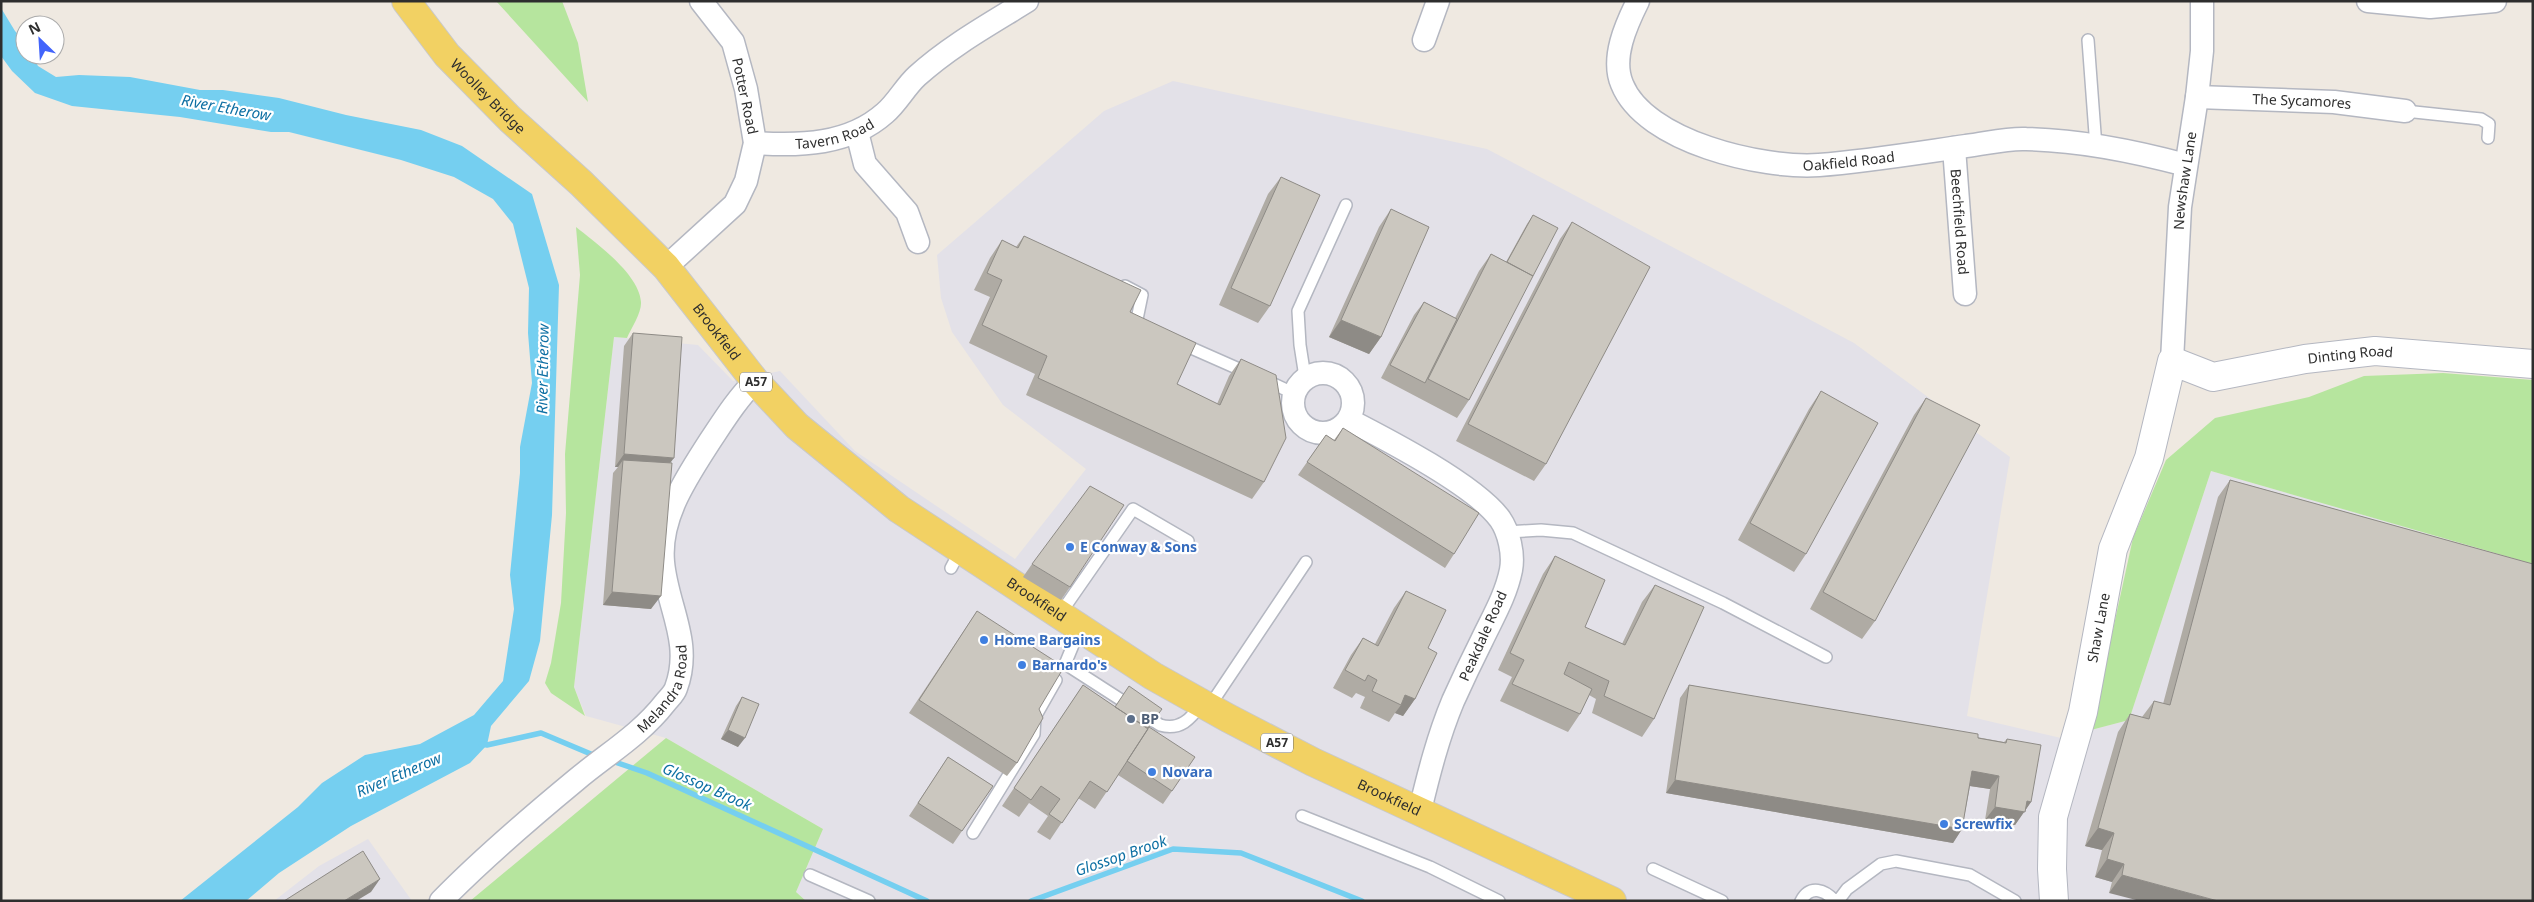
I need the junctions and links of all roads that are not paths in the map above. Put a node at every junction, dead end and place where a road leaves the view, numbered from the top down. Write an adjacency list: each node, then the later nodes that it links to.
1 (406, 1): 19 (main road, Woolley Bridge / A57)
2 (700, 1): 15 (street, Potter Road)
3 (1027, 1): 13 (street, Tavern Road)
4 (1438, 1): 9 (street)
5 (1638, 1): 17 (street, Oakfield Road)
6 (2202, 1): 11 (street, Newshaw Lane)
7 (2368, 1): 8 (street)
8 (2495, 1)
9 (1424, 40)
10 (2088, 40): 16 (lane)
11 (2197, 97): 12 (street, The Sycamores); 18 (street, Newshaw Lane)
12 (2405, 111): 14 (lane)
13 (857, 132): 15 (street, Tavern Road); 21 (street)
14 (2488, 138)
15 (755, 143): 22 (street)
16 (2096, 147): 17 (street, Oakfield Road); 18 (street, Oakfield Road)
17 (1954, 148): 24 (street, Beechfield Road)
18 (2186, 165): 27 (street, Newshaw Lane)
19 (581, 183): 22 (main road, Brookfield / A57)
20 (1346, 205): 30 (lane)
21 (918, 242)
22 (666, 266): 29 (main road, Brookfield / A57)
23 (1116, 281): 25 (lane)
24 (1965, 294)
25 (1154, 332)
26 (1172, 339): 30 (lane)
27 (2172, 361): 28 (street, Dinting Road); 52 (street, Shaw Lane)
28 (2533, 364)
29 (755, 381): 35 (main road, Brookfield / A57); 44 (street, Melandra Road)
30 (1299, 385): 31 (street); 31 (street)
31 (1349, 420): 32 (street, Peakdale Road)
32 (1507, 532): 36 (lane); 39 (street, Peakdale Road)
33 (1188, 541): 35 (lane)
34 (1306, 562): 38 (lane)
35 (1070, 621): 37 (lane); 38 (main road, Brookfield / A57)
36 (1826, 657)
37 (1066, 662): 38 (lane); 41 (lane)
38 (1206, 705): 39 (main road, Brookfield / A57)
39 (1420, 810): 47 (main road, Brookfield / A57)
40 (1302, 816): 46 (lane)
41 (974, 834)
42 (1653, 869): 48 (lane)
43 (810, 875): 45 (lane)
44 (441, 901)
45 (869, 901)
46 (1499, 901)
47 (1612, 901)
48 (1722, 901)
49 (1801, 901): 50 (lane)
50 (1837, 901): 51 (lane)
51 (2015, 901)
52 (2054, 901)

